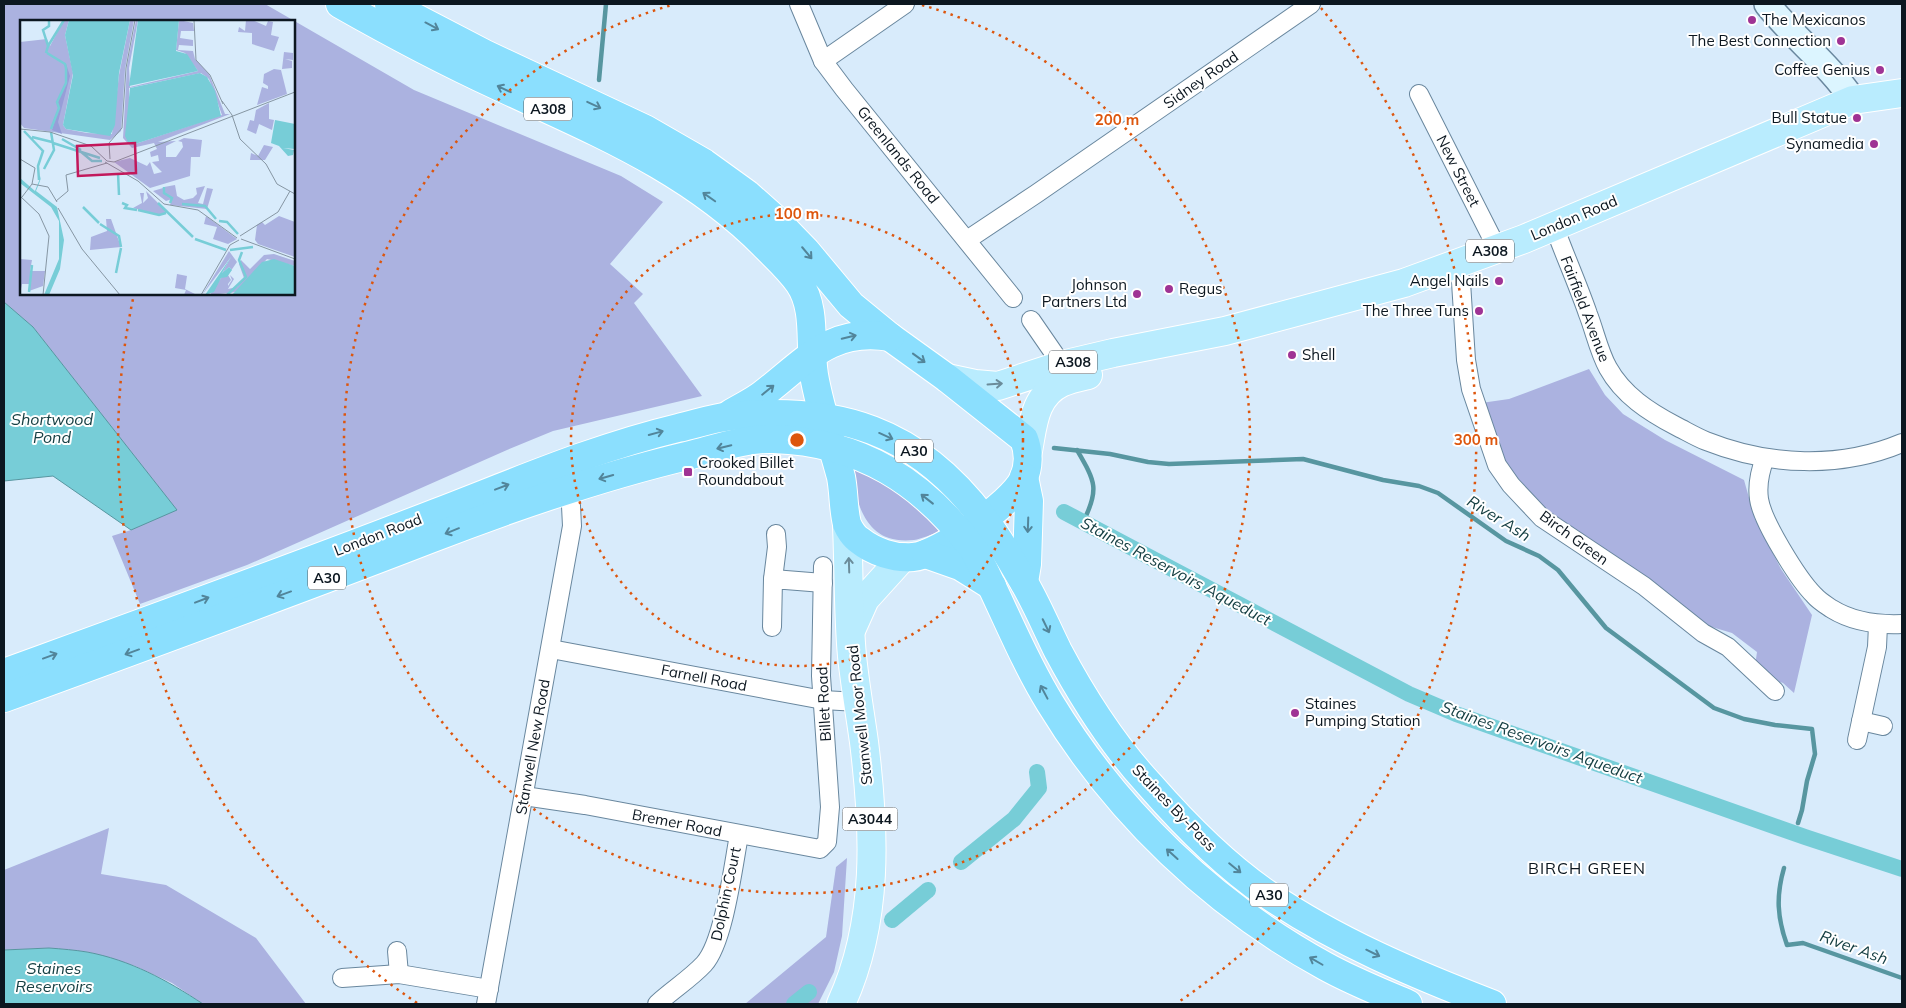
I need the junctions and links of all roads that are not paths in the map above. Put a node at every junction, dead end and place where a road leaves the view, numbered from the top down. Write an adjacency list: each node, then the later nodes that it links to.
1 (340, 4): 19 (highway, A308, one-way to 1)
2 (389, 4): 18 (highway, A308, one-way to 18)
3 (798, 4): 7 (street, Greenlands Road)
4 (905, 4): 7 (street)
5 (1311, 4): 12 (street, Sidney Road)
6 (1767, 4): 10 (street)
7 (824, 61): 12 (street, Greenlands Road)
8 (1902, 93): 10 (main road, A308)
9 (1419, 94): 13 (street, New Street)
10 (1853, 100): 11 (main road, London Road / A308)
11 (1554, 226): 13 (main road, London Road / A308); 27 (street, Fairfield Avenue)
12 (967, 240): 15 (street, Greenlands Road)
13 (1497, 248): 14 (main road, London Road / A308)
14 (1456, 264): 17 (main road, London Road / A308); 44 (street, Birch Green)
15 (1014, 298)
16 (1031, 320): 20 (street)
17 (1200, 336): 20 (main road, London Road / A308); 28 (main road, London Road / A308)
18 (890, 337): 19 (highway, one-way to 18); 21 (highway, one-way to 21)
19 (812, 356): 22 (highway, one-way to 19); 23 (highway)
20 (1062, 365): 21 (main road, London Road / A308, one-way to 20)
21 (948, 378): 28 (highway)
22 (727, 416): 23 (highway, A30); 43 (highway, London Road / A30, one-way to 22)
23 (823, 416): 24 (highway, A30); 26 (highway)
24 (862, 426): 26 (highway); 30 (highway, A30, one-way to 30)
25 (1902, 443): 27 (street, Fairfield Avenue)
26 (832, 452): 29 (highway, A30, one-way to 29); 31 (highway); 32 (highway, A30, one-way to 26)
27 (1765, 458): 39 (street)
28 (1026, 464): 30 (highway); 36 (highway, one-way to 36)
29 (566, 490): 42 (street, Stanwell New Road); 45 (highway, A30, one-way to 45)
30 (984, 519): 32 (highway); 36 (highway, Staines By-Pass / A30)
31 (848, 526): 34 (highway); 41 (main road, A3044, one-way to 31)
32 (961, 533): 34 (highway); 37 (highway, A30)
33 (776, 534): 35 (street)
34 (915, 556): 37 (highway); 41 (main road, A3044)
35 (774, 579): 40 (street); 46 (street, Billet Road)
36 (1024, 582): 61 (highway, Staines By-Pass / A30, one-way to 61)
37 (993, 587): 60 (highway, A30, one-way to 37)
38 (1902, 624): 39 (street)
39 (1878, 625): 48 (street)
40 (772, 628)
41 (851, 632): 47 (main road, Stanwell Moor Road / A3044)
42 (551, 649): 46 (street, Farnell Road); 51 (street, Stanwell New Road)
43 (4, 673)
44 (1775, 691)
45 (4, 698)
46 (823, 700): 47 (street, Farnell Road); 53 (street, Billet Road)
47 (858, 702): 59 (main road, Stanwell Moor Road / A3044)
48 (1862, 721): 49 (street); 50 (street)
49 (1883, 726)
50 (1857, 740)
51 (524, 796): 52 (street, Bremer Road); 57 (street, Stanwell New Road)
52 (739, 835): 53 (street, Bremer Road); 58 (street, Dolphin Court)
53 (827, 842)
54 (397, 951): 55 (street)
55 (399, 974): 56 (street); 57 (street)
56 (342, 978)
57 (487, 997)
58 (657, 1004)
59 (842, 1004)
60 (1408, 1004)
61 (1492, 1004)

